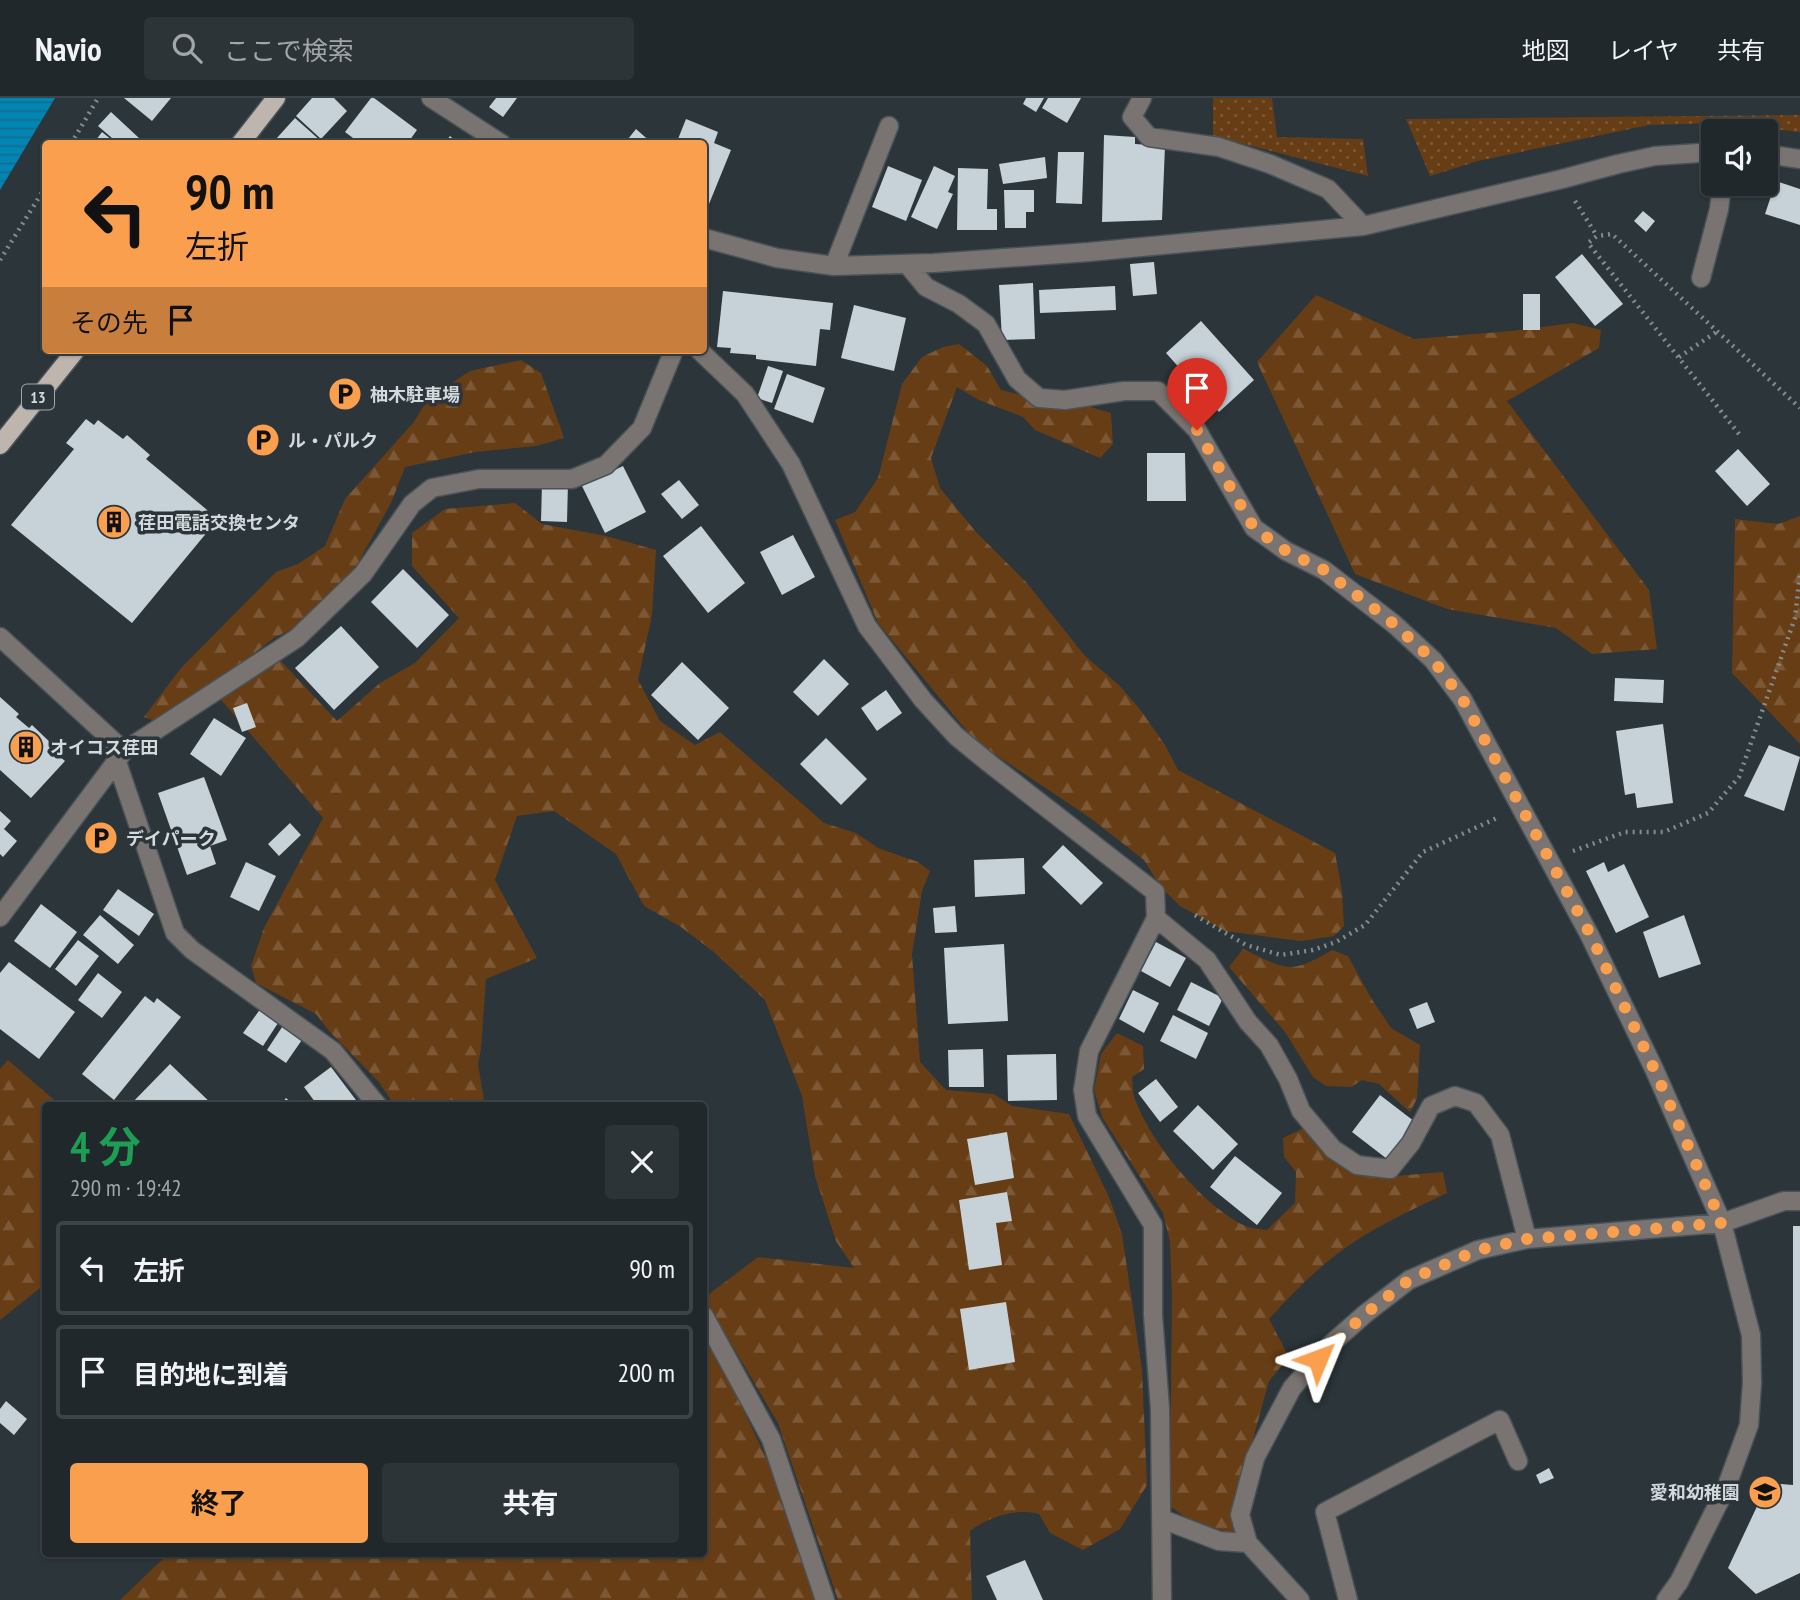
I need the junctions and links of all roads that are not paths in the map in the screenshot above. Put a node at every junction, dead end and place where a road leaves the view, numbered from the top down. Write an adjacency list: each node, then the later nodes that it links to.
1 (276, 98): 5 (main road)
2 (431, 98): 6 (street)
3 (1142, 98): 11 (street)
4 (889, 126): 14 (street)
5 (243, 140)
6 (496, 140)
7 (1701, 153): 11 (street)
8 (1778, 156): 9 (street)
9 (1800, 159)
10 (1721, 196): 15 (street)
11 (1363, 226): 13 (street)
12 (707, 239): 14 (street)
13 (907, 264): 14 (street); 26 (street)
14 (834, 266)
15 (1701, 278)
16 (73, 354): 19 (main road, 13)
17 (672, 354): 21 (street)
18 (703, 354): 23 (street)
19 (0, 444)
20 (0, 636): 21 (street)
21 (120, 757): 22 (street); 24 (street)
22 (0, 918)
23 (1156, 918): 27 (street); 30 (street)
24 (375, 1102)
25 (1800, 1201): 26 (street)
26 (1722, 1223): 27 (street); 36 (street)
27 (1527, 1239): 31 (street)
28 (707, 1322): 32 (street)
29 (1518, 1461): 35 (street)
30 (1162, 1519): 31 (street); 33 (street)
31 (1248, 1544): 34 (street)
32 (825, 1600)
33 (1162, 1600)
34 (1300, 1600)
35 (1348, 1600)
36 (1666, 1600)

